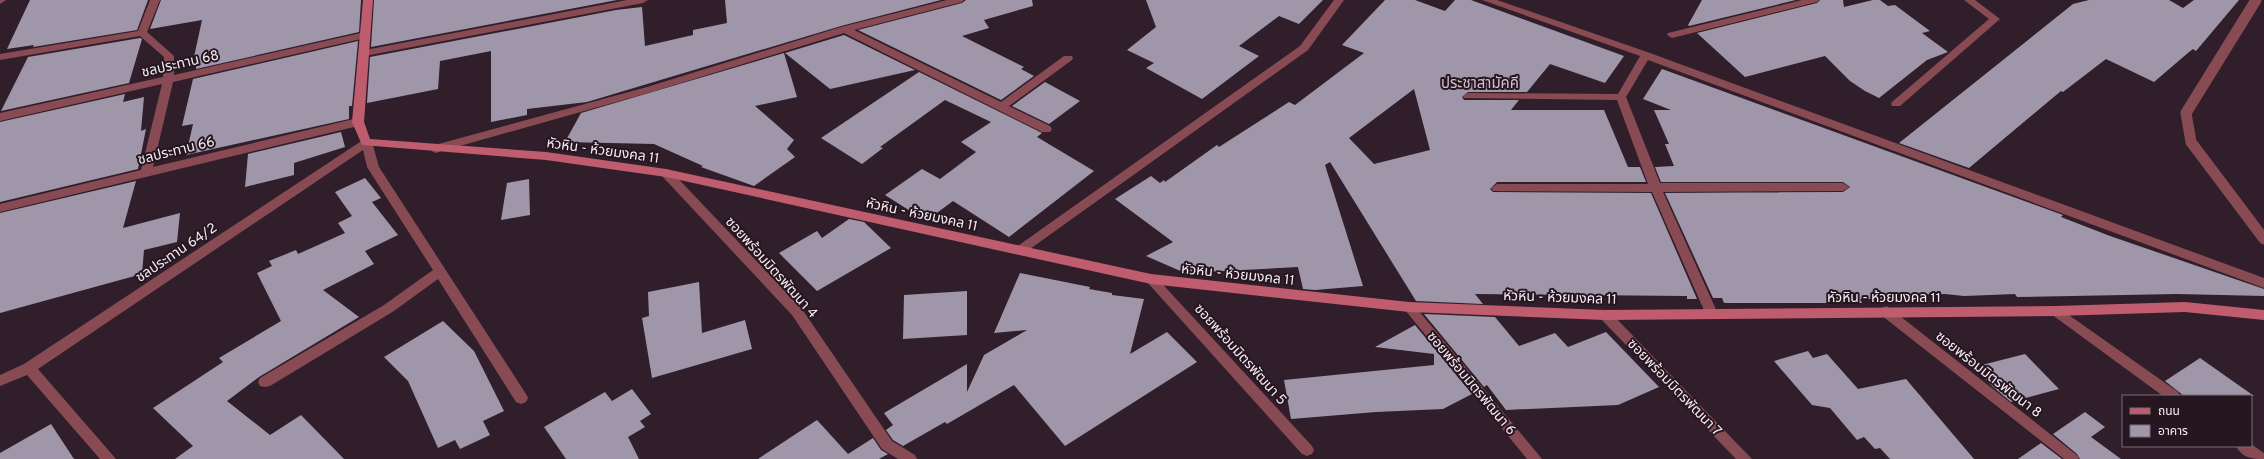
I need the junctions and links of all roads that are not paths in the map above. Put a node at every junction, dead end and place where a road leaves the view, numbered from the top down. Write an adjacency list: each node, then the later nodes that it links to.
1 (155, 0): 11 (street)
2 (368, 0): 12 (street)
3 (643, 0): 14 (street)
4 (959, 0): 10 (street)
5 (1339, 0): 35 (street)
6 (1487, 0): 15 (street)
7 (1814, 0): 13 (street)
8 (1969, 0): 21 (street)
9 (2256, 0): 34 (lane)
10 (845, 29): 22 (street); 27 (street)
11 (142, 33): 16 (street); 18 (street)
12 (365, 35): 14 (street); 18 (street, ชลประทาน 68)
13 (1672, 35)
14 (365, 53): 24 (street)
15 (1646, 55): 20 (street); 38 (street)
16 (0, 57)
17 (1068, 58): 22 (street)
18 (168, 80): 23 (street, ชลประทาน 68); 28 (street)
19 (1468, 96): 20 (street)
20 (1621, 97): 32 (street)
21 (1896, 104)
22 (1001, 107): 25 (street)
23 (0, 117)
24 (358, 122): 26 (street); 28 (street, ชลประทาน 66)
25 (1046, 129)
26 (366, 142): 27 (street, หัวหิน - ห้วยมงคล 11); 36 (street); 45 (street, ชลประทาน 64/2)
27 (435, 149): 29 (street, หัวหิน - ห้วยมงคล 11)
28 (146, 173): 33 (street, ชลประทาน 66)
29 (666, 173): 35 (street, หัวหิน - ห้วยมงคล 11); 53 (street, ซอยพร้อมมิตรพัฒนา 4)
30 (1843, 187): 32 (street)
31 (1497, 188): 32 (street)
32 (1656, 188): 42 (street)
33 (0, 208)
34 (2264, 239)
35 (1019, 251): 37 (street, หัวหิน - ห้วยมงคล 11)
36 (441, 271): 47 (street); 49 (street)
37 (1151, 279): 39 (street, หัวหิน - ห้วยมงคล 11); 51 (street, ซอยพร้อมมิตรพัฒนา 5)
38 (2264, 283)
39 (1409, 307): 44 (street, หัวหิน - ห้วยมงคล 11); 54 (street, ซอยพร้อมมิตรพัฒนา 6)
40 (2056, 311): 41 (street, หัวหิน - ห้วยมงคล 11); 43 (street, หัวหิน - ห้วยมงคล 11); 48 (street)
41 (1886, 312): 42 (street, หัวหิน - ห้วยมงคล 11); 56 (lane, ซอยพร้อมมิตรพัฒนา 8)
42 (1712, 314): 44 (street, หัวหิน - ห้วยมงคล 11)
43 (2264, 314)
44 (1604, 315): 55 (street, ซอยพร้อมมิตรพัฒนา 7)
45 (29, 368): 46 (street, ชลประทาน 64/2); 52 (street)
46 (0, 381)
47 (265, 382)
48 (2172, 395)
49 (521, 398)
50 (2244, 447): 57 (street)
51 (1307, 450)
52 (109, 459)
53 (910, 459)
54 (1535, 459)
55 (1745, 459)
56 (2073, 459)
57 (2261, 459)

